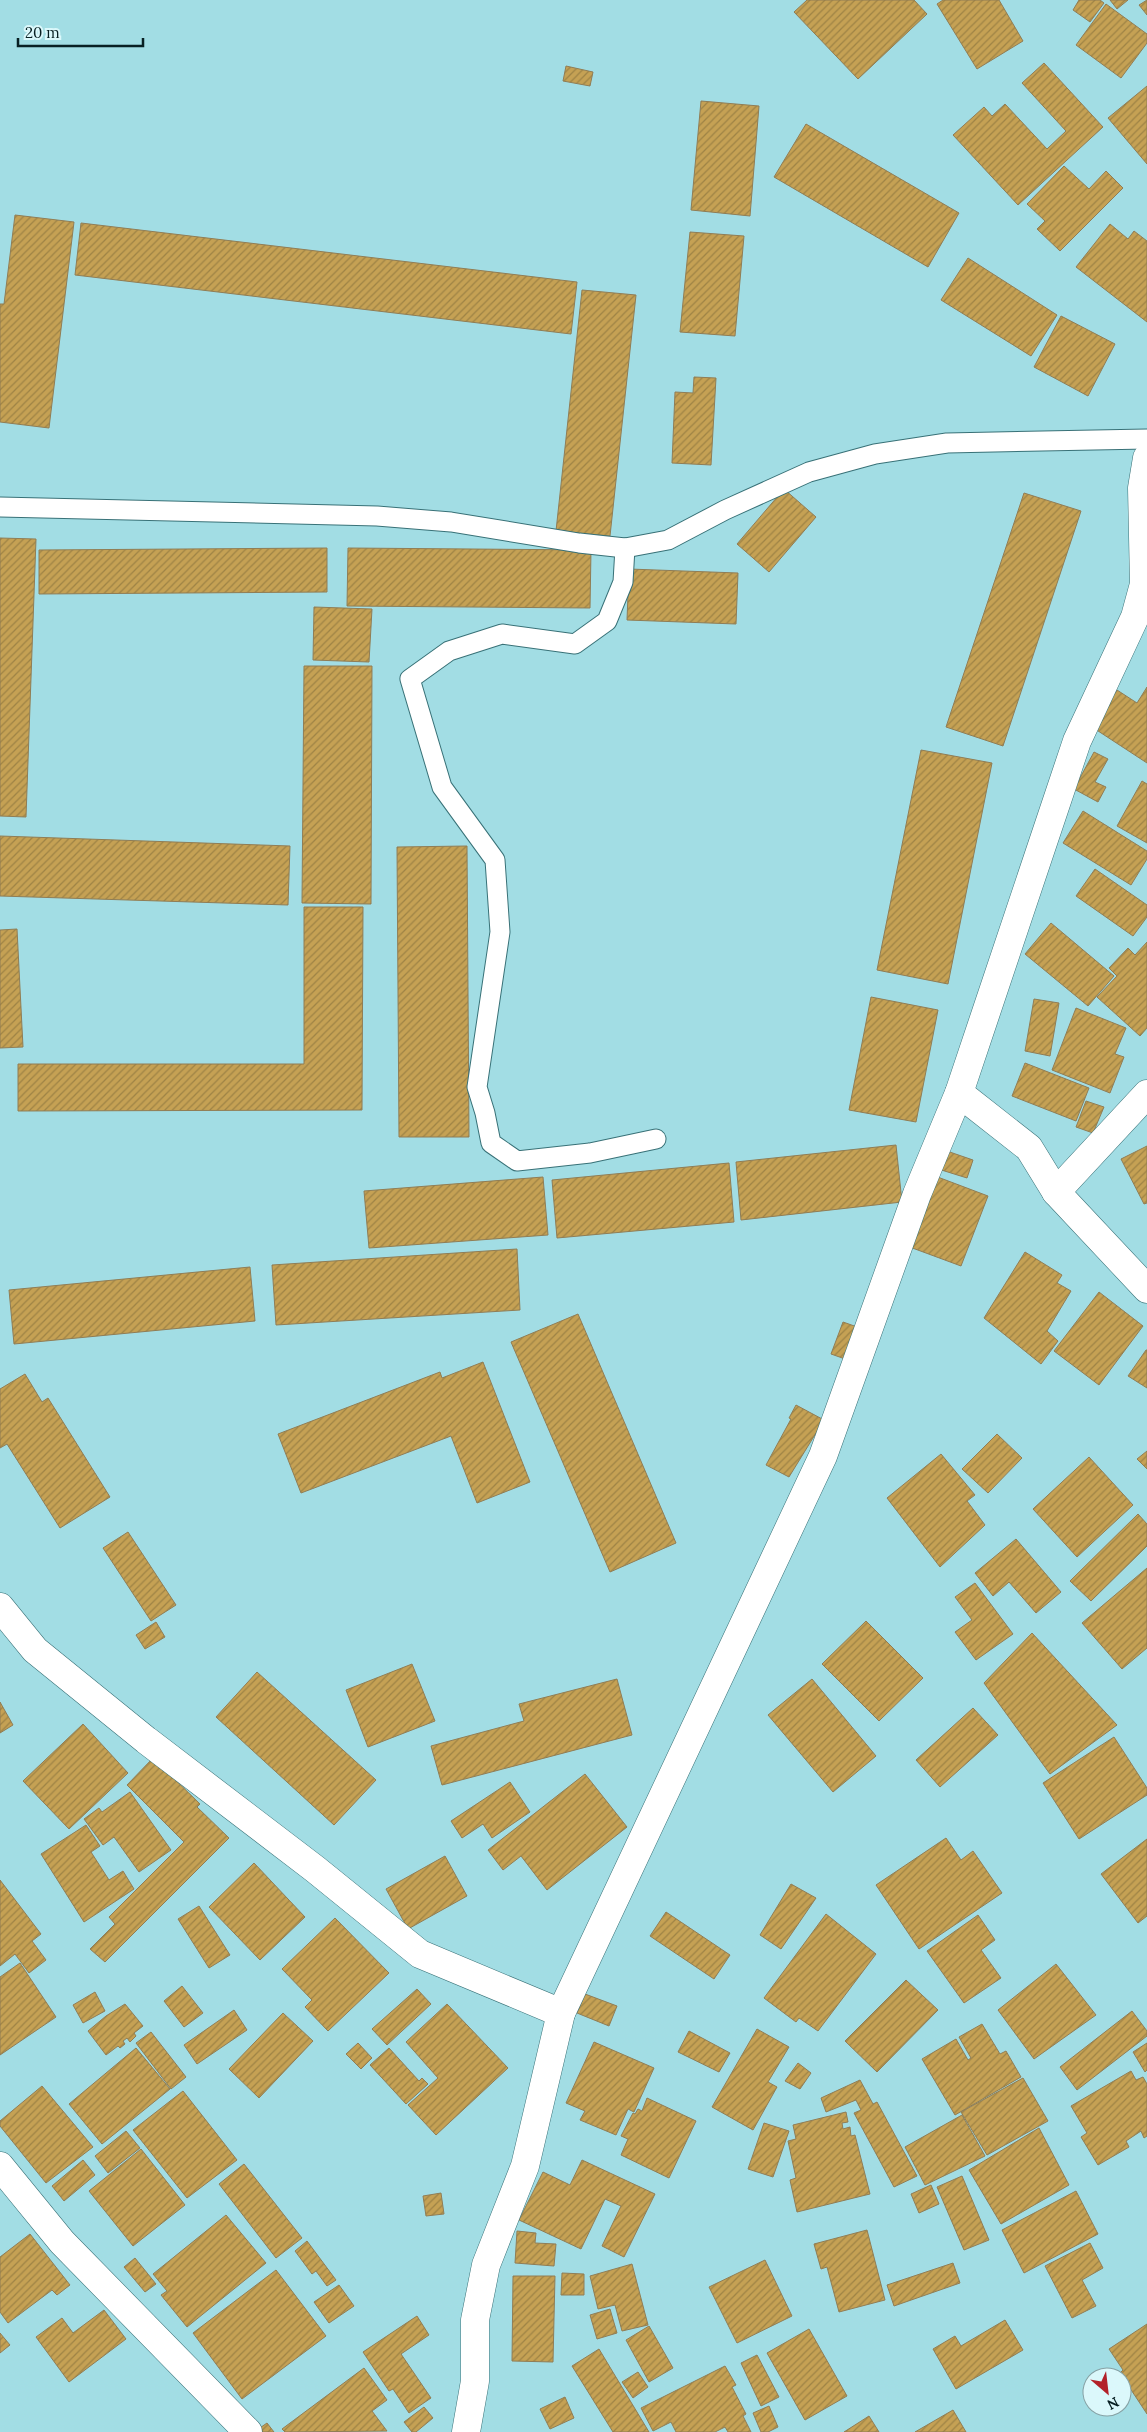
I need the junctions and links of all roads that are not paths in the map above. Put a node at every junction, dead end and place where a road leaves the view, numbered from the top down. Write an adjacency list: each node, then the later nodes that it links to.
1 (1147, 439): 4 (lane)
2 (1147, 458): 5 (street)
3 (0, 507): 4 (lane)
4 (625, 548): 8 (lane)
5 (1145, 553): 6 (street)
6 (959, 1093): 9 (street); 12 (street)
7 (1147, 1094): 9 (street)
8 (656, 1139)
9 (1056, 1192): 10 (street)
10 (1147, 1289)
11 (0, 1607): 12 (street)
12 (561, 2013): 15 (street)
13 (0, 2166): 14 (street)
14 (248, 2432)
15 (466, 2432)

